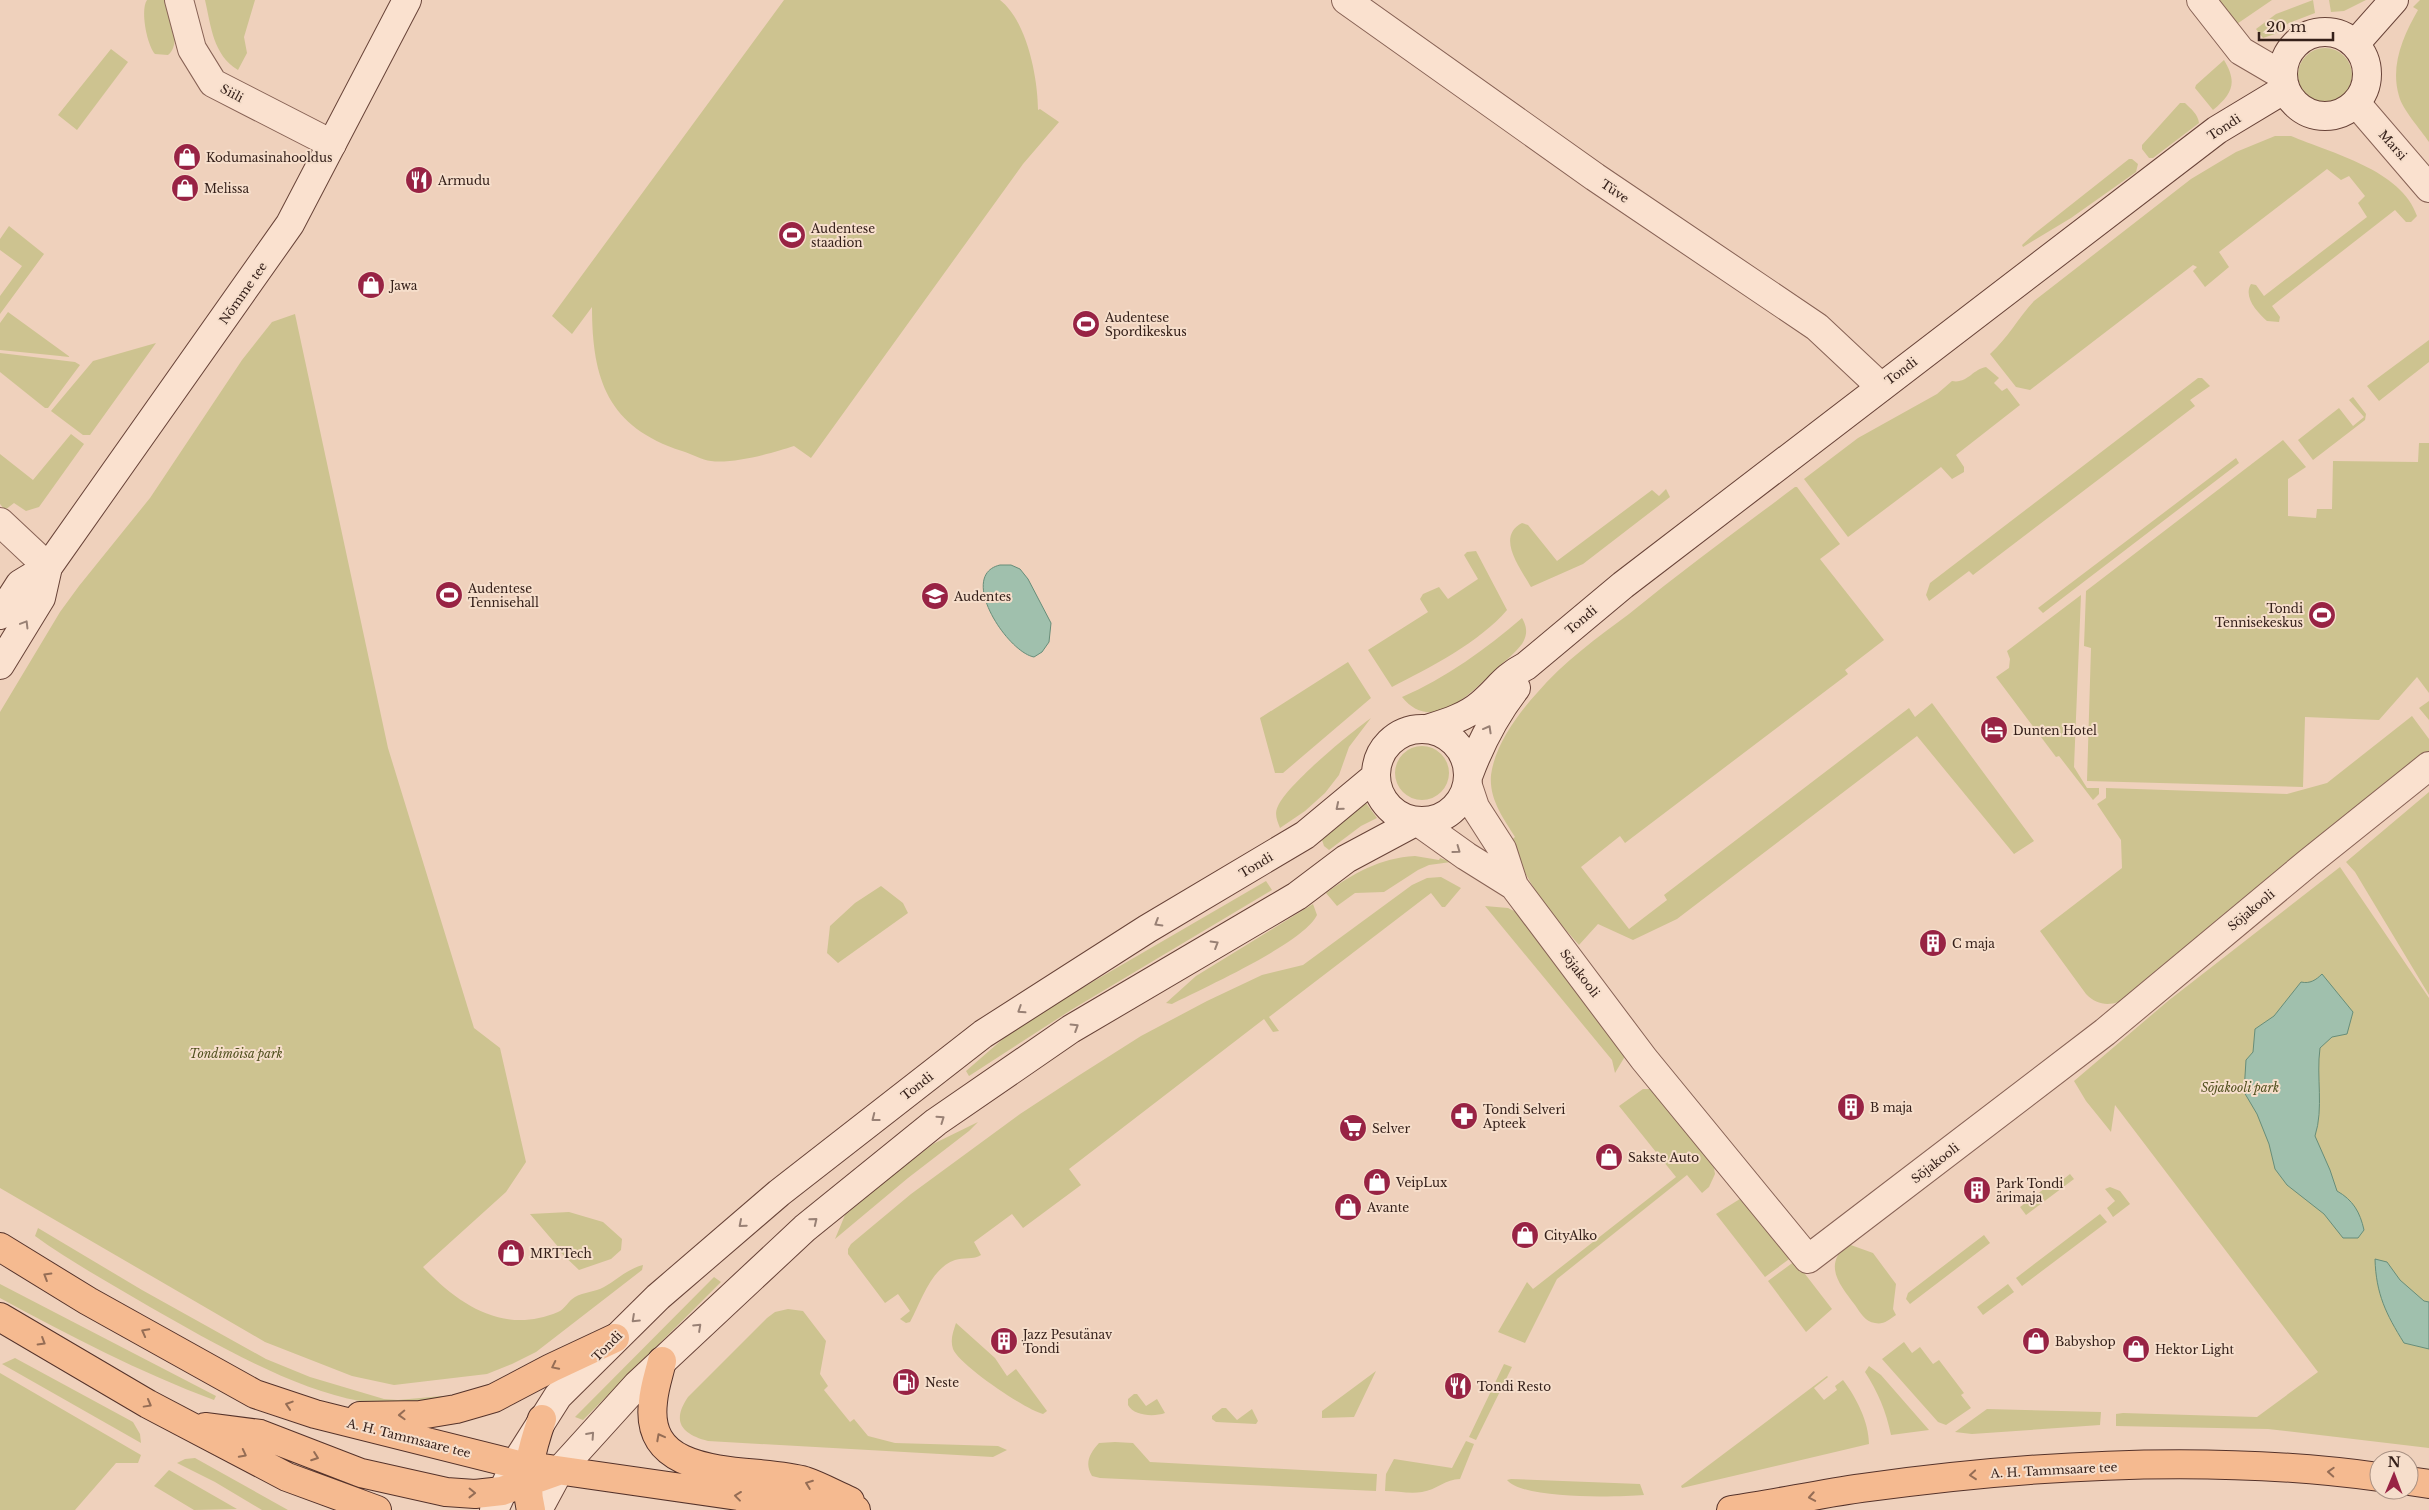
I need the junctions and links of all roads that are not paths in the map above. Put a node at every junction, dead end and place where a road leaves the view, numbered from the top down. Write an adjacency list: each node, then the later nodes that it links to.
1 (179, 0): 9 (street, Siili)
2 (407, 0): 9 (street, Nõmme tee)
3 (1346, 0): 11 (street, Tüve)
4 (2201, 0): 7 (street)
5 (2394, 0): 6 (street)
6 (2355, 44): 7 (street); 8 (street)
7 (2284, 82): 8 (street); 11 (street, Tondi)
8 (2356, 103): 10 (street, Marsi)
9 (332, 144): 13 (street, Nõmme tee)
10 (2429, 188)
11 (1881, 387): 16 (street, Tondi)
12 (0, 522): 13 (street)
13 (48, 567): 14 (street, Nõmme tee); 15 (street, Nõmme tee, one-way to 13)
14 (0, 615)
15 (0, 665)
16 (1526, 666): 17 (street, Tondi); 20 (street, Tondi, one-way to 16)
17 (1427, 729): 19 (street); 20 (street)
18 (2429, 766): 22 (street, Sõjakooli)
19 (1376, 776): 21 (street); 25 (street, Tondi, one-way to 25)
20 (1468, 780): 21 (street); 22 (street, Sõjakooli)
21 (1417, 821): 22 (street, Sõjakooli, one-way to 22); 26 (street, one-way to 21)
22 (1514, 886)
23 (0, 1248): 27 (main road, A. H. Tammsaare tee, one-way to 23)
24 (0, 1317): 29 (main road, one-way to 29)
25 (615, 1338): 27 (main road, one-way to 27); 28 (street, Tondi)
26 (662, 1361): 32 (street, one-way to 26); 41 (main road, one-way to 26)
27 (315, 1414): 30 (main road, A. H. Tammsaare tee)
28 (542, 1419): 31 (main road)
29 (184, 1424): 34 (main road, one-way to 34); 35 (main road, one-way to 35)
30 (455, 1450): 31 (main road, A. H. Tammsaare tee); 35 (main road)
31 (524, 1471): 32 (main road, A. H. Tammsaare tee); 35 (main road); 38 (main road)
32 (559, 1471): 39 (street); 40 (main road, A. H. Tammsaare tee, one-way to 32)
33 (2369, 1476): 42 (main road, A. H. Tammsaare tee, one-way to 42)
34 (287, 1477): 36 (main road); 37 (main road)
35 (501, 1504)
36 (325, 1510)
37 (377, 1510)
38 (531, 1510)
39 (538, 1510)
40 (856, 1510)
41 (870, 1510)
42 (1731, 1510)

